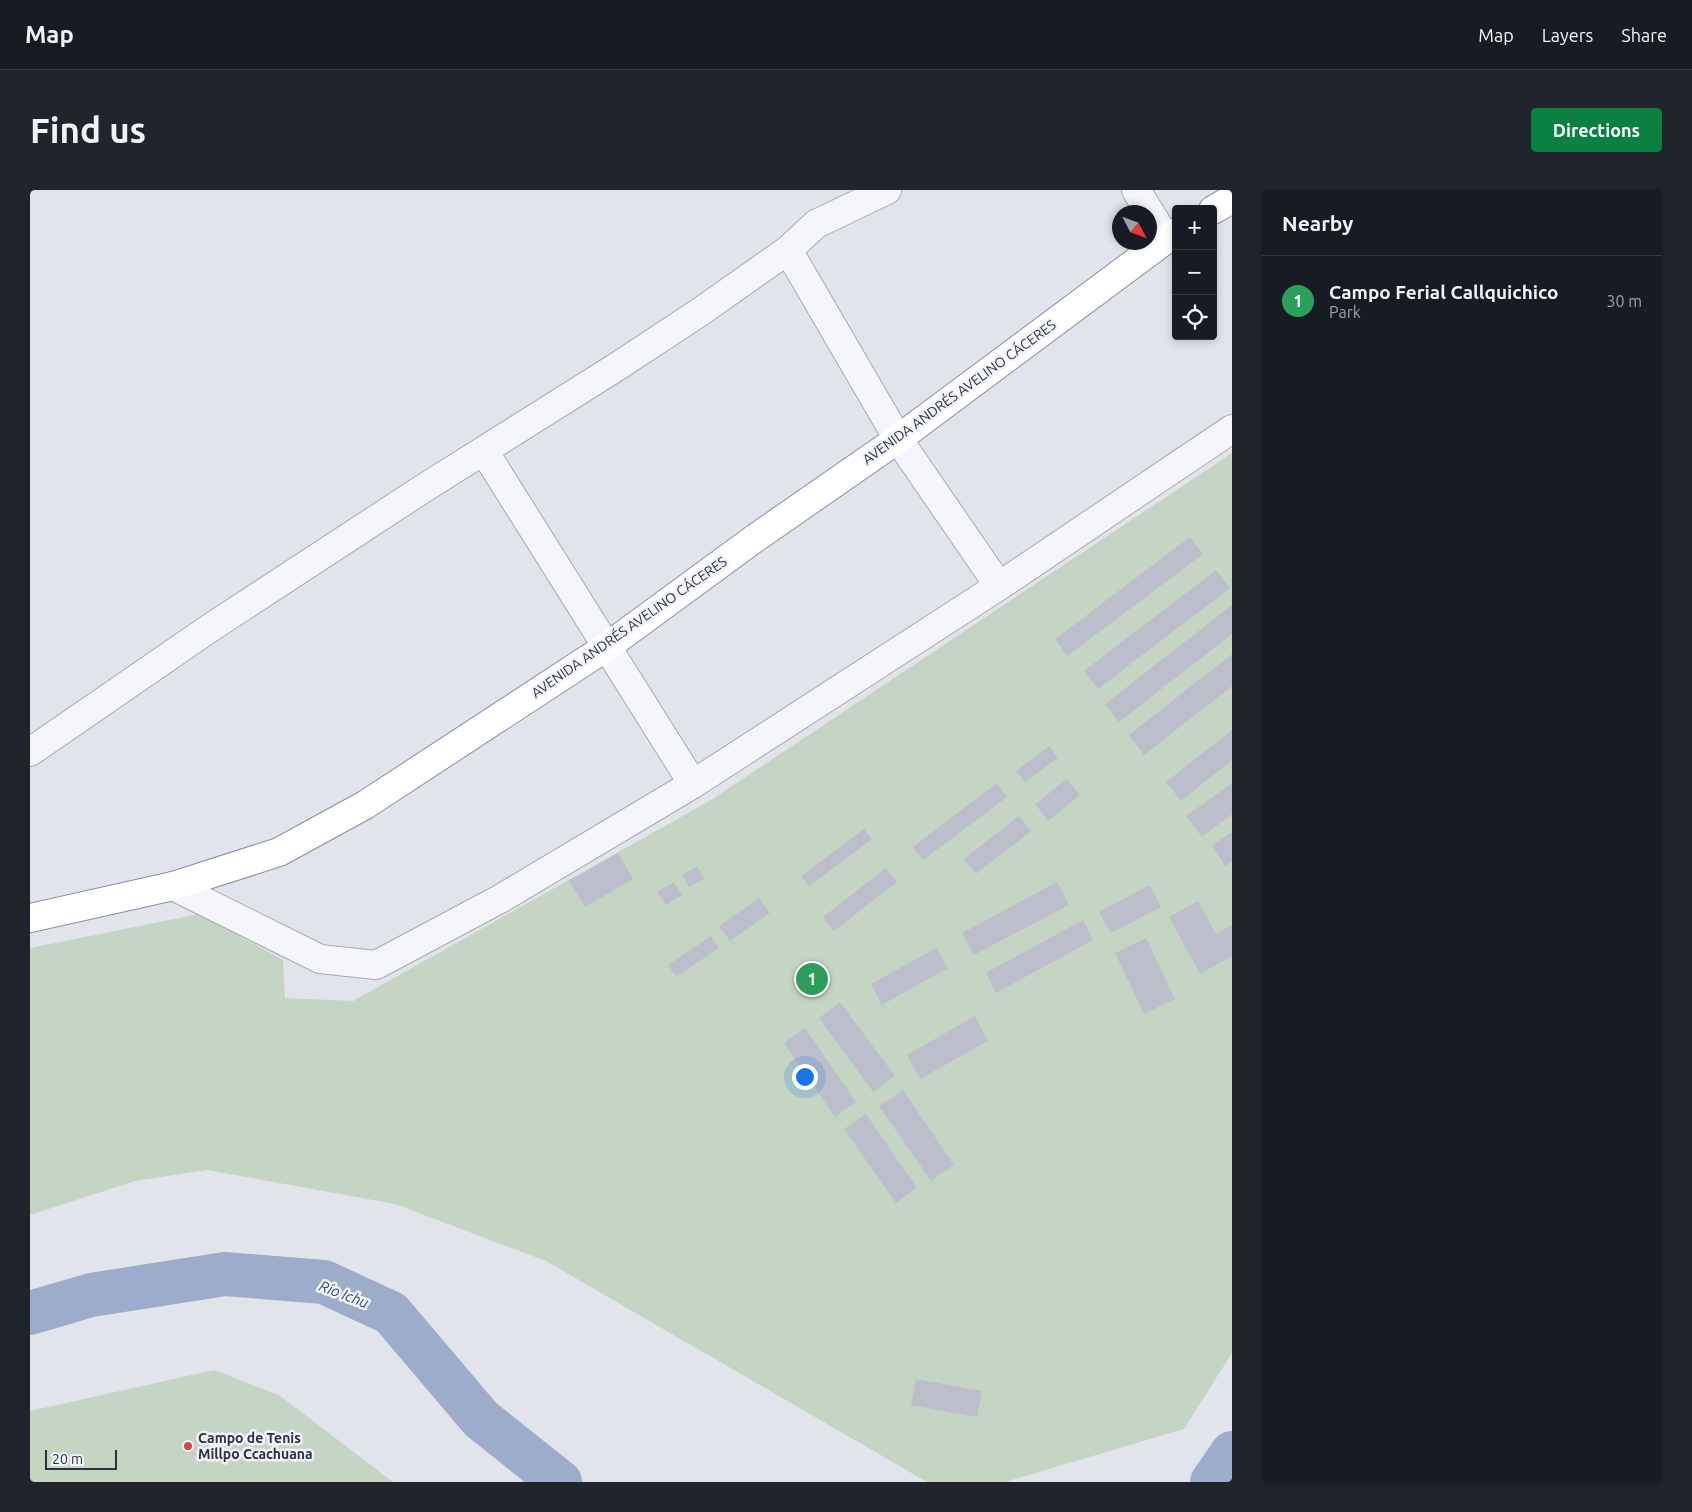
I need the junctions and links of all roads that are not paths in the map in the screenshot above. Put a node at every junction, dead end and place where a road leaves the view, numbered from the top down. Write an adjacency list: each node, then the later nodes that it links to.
1 (888, 190): 6 (street)
2 (1136, 190): 5 (street)
3 (1232, 199): 4 (highway)
4 (1217, 208)
5 (1171, 235): 8 (highway, AVENIDA ANDRÉS AVELINO CÁCERES)
6 (788, 250): 8 (street); 9 (street)
7 (1232, 429): 10 (street)
8 (898, 439): 10 (street); 11 (highway, AVENIDA ANDRÉS AVELINO CÁCERES)
9 (484, 451): 11 (street); 12 (street)
10 (999, 586): 13 (street)
11 (608, 646): 13 (street); 14 (highway, AVENIDA ANDRÉS AVELINO CÁCERES)
12 (30, 752)
13 (693, 784): 14 (street)
14 (174, 886): 15 (highway, AVENIDA ANDRÉS AVELINO CÁCERES)
15 (30, 918)

